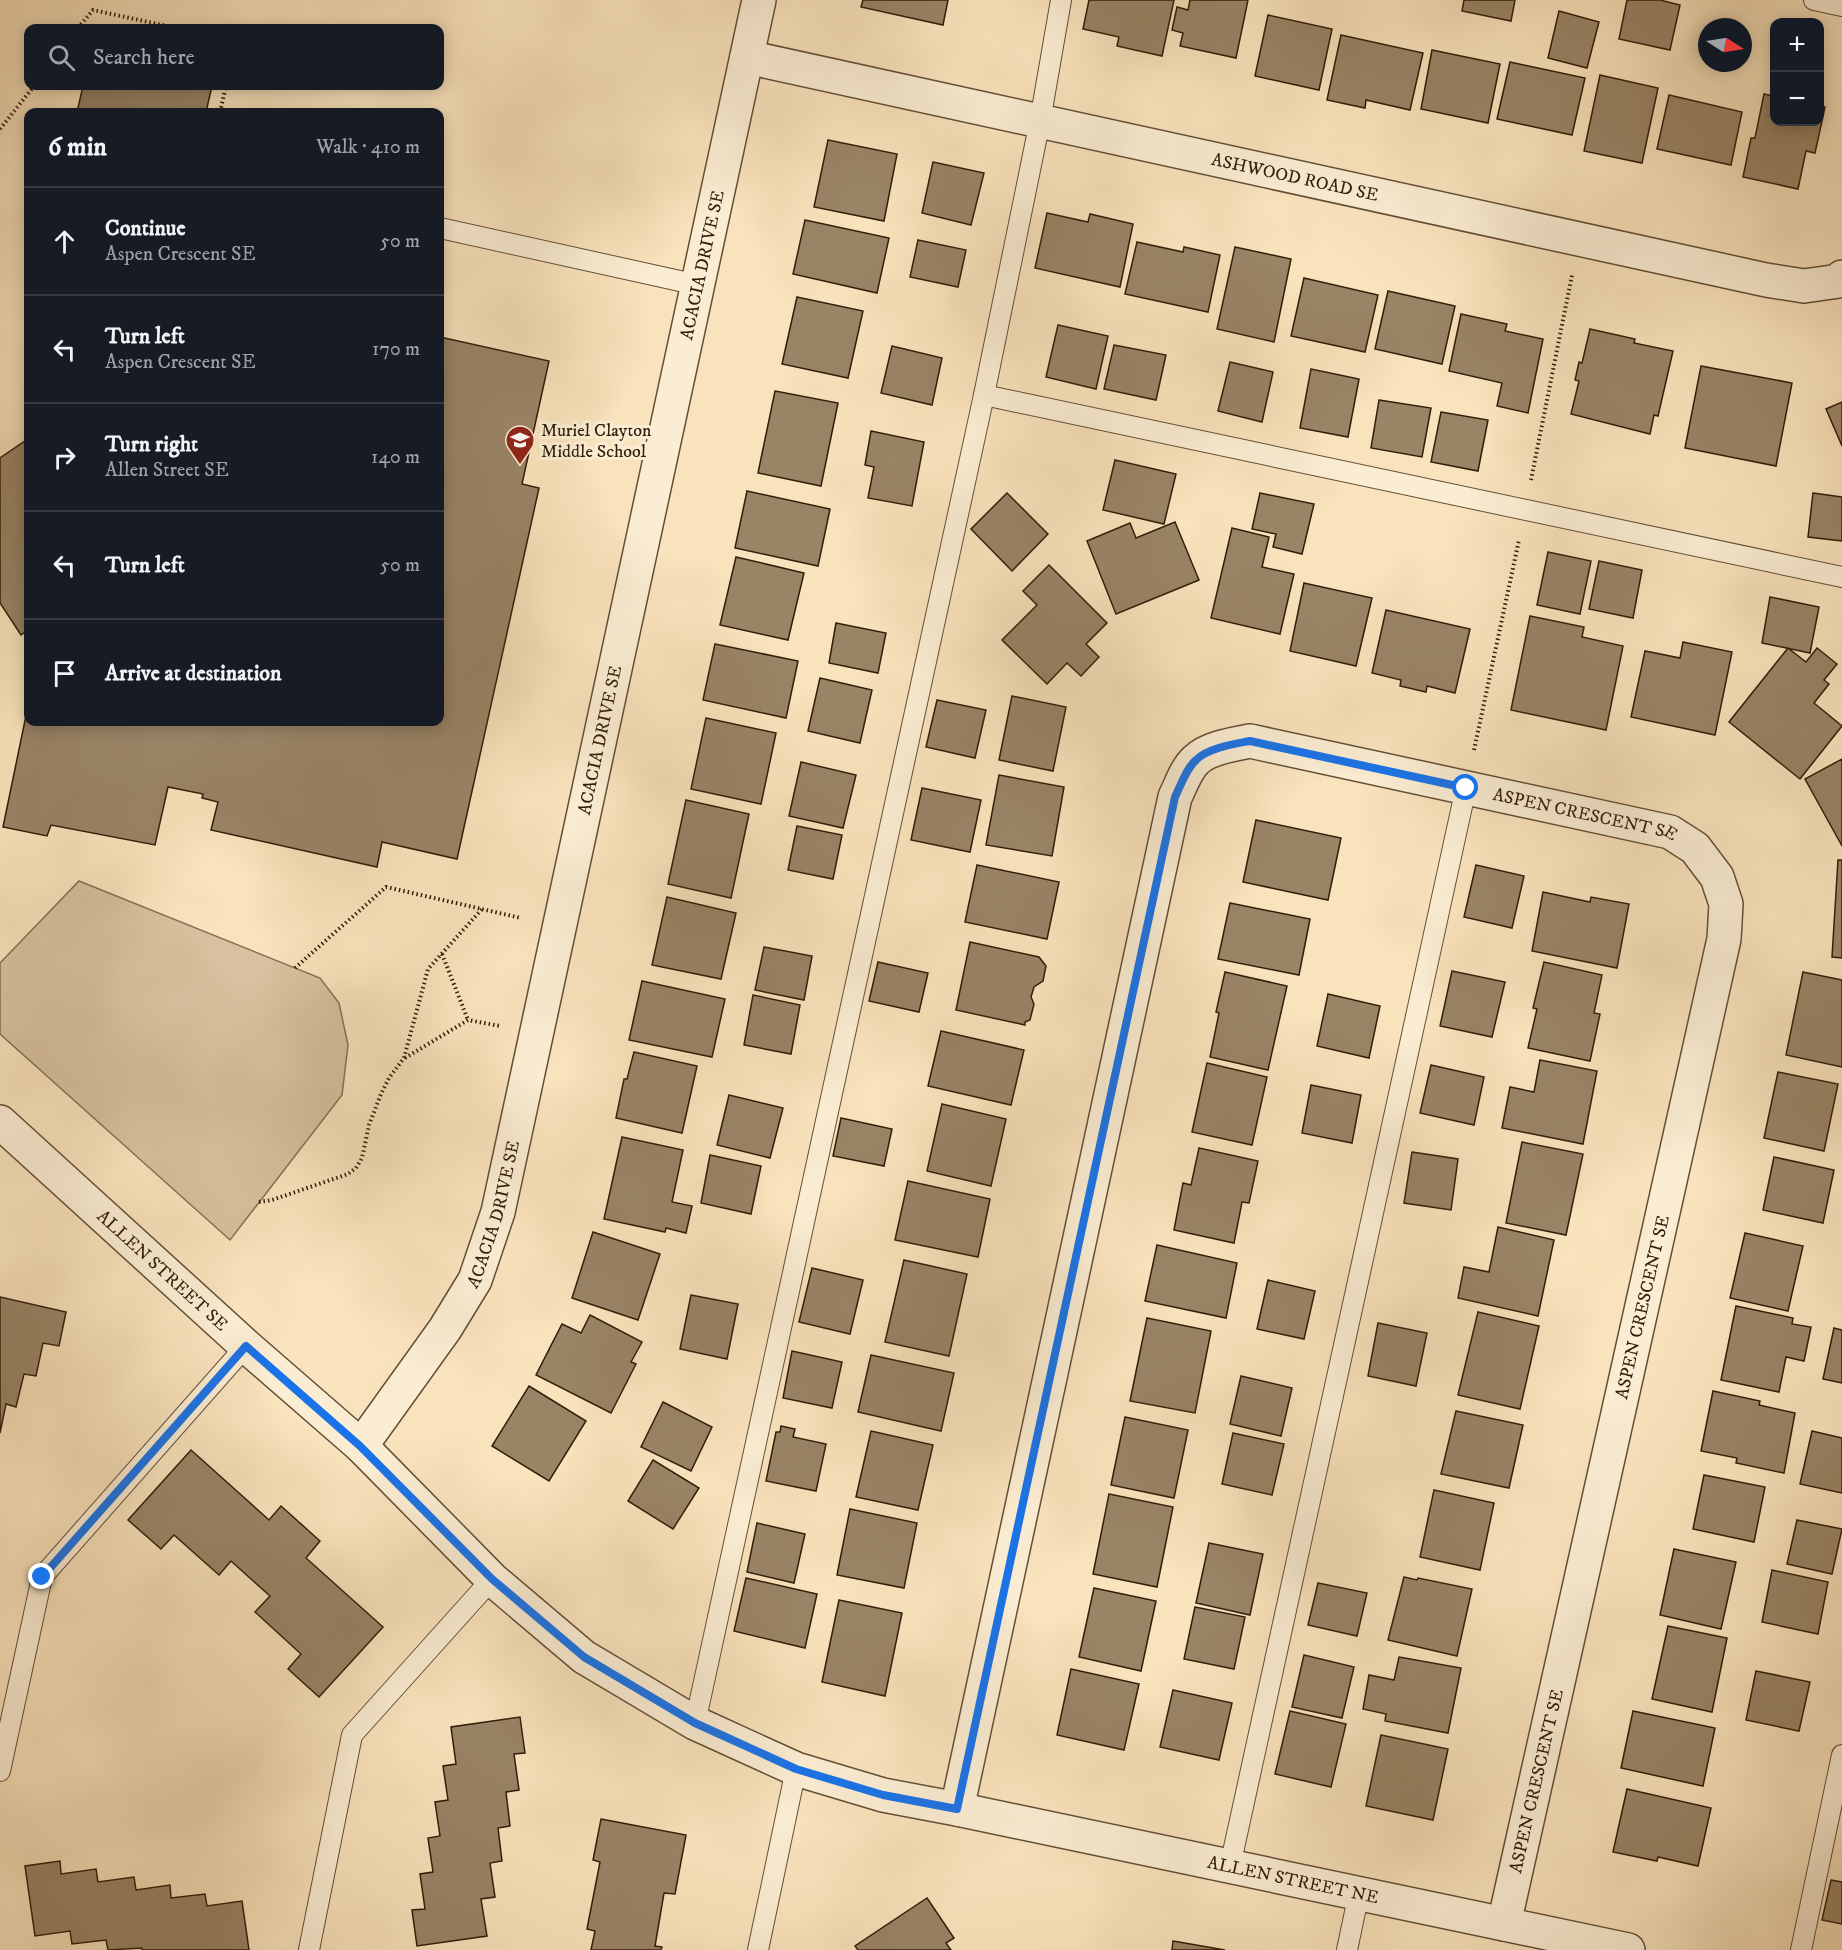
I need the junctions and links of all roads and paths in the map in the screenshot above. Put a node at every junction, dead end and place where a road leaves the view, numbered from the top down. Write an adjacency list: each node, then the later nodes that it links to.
1 (759, 0): 7 (street, ACACIA DRIVE SE)
2 (1061, 0): 11 (lane)
3 (1814, 0): 4 (lane)
4 (1842, 6)
5 (81, 24): 6 (path)
6 (158, 24)
7 (747, 57): 11 (street, ASHWOOD ROAD SE); 15 (street, ACACIA DRIVE SE)
8 (31, 90): 12 (path)
9 (225, 90): 10 (path)
10 (221, 108)
11 (1040, 121): 14 (street, ASHWOOD ROAD SE); 16 (lane)
12 (0, 129)
13 (444, 229): 15 (lane)
14 (1842, 277)
15 (698, 285): 20 (street, ACACIA DRIVE SE)
16 (984, 394): 17 (lane); 31 (lane)
17 (1842, 577)
18 (1466, 788): 35 (street, ASPEN CRESCENT SE); 36 (lane); 38 (street, ASPEN CRESCENT SE)
19 (482, 909): 20 (path); 21 (path); 22 (path)
20 (560, 927): 24 (street, ACACIA DRIVE SE)
21 (442, 954): 23 (path); 25 (path)
22 (295, 968)
23 (468, 1020): 24 (path); 25 (path)
24 (537, 1032): 29 (street, ACACIA DRIVE SE)
25 (404, 1058): 27 (path)
26 (0, 1122): 28 (street, ALLEN STREET SE)
27 (259, 1202)
28 (246, 1346): 29 (street, ALLEN STREET SE); 34 (lane)
29 (360, 1446): 30 (street, ALLEN STREET SE)
30 (492, 1579): 31 (street, ALLEN STREET SE); 39 (lane)
31 (695, 1723): 33 (street, ALLEN STREET SE)
32 (1842, 1755): 43 (lane)
33 (796, 1769): 35 (street, ALLEN STREET SE); 40 (lane)
34 (0, 1771)
35 (957, 1809): 36 (street, ALLEN STREET NE)
36 (1230, 1866): 37 (street, ALLEN STREET NE)
37 (1359, 1893): 38 (street, ALLEN STREET NE); 41 (lane)
38 (1504, 1924): 42 (street, ALLEN STREET NE)
39 (309, 1950)
40 (758, 1950)
41 (1347, 1950)
42 (1628, 1950)
43 (1801, 1950)

